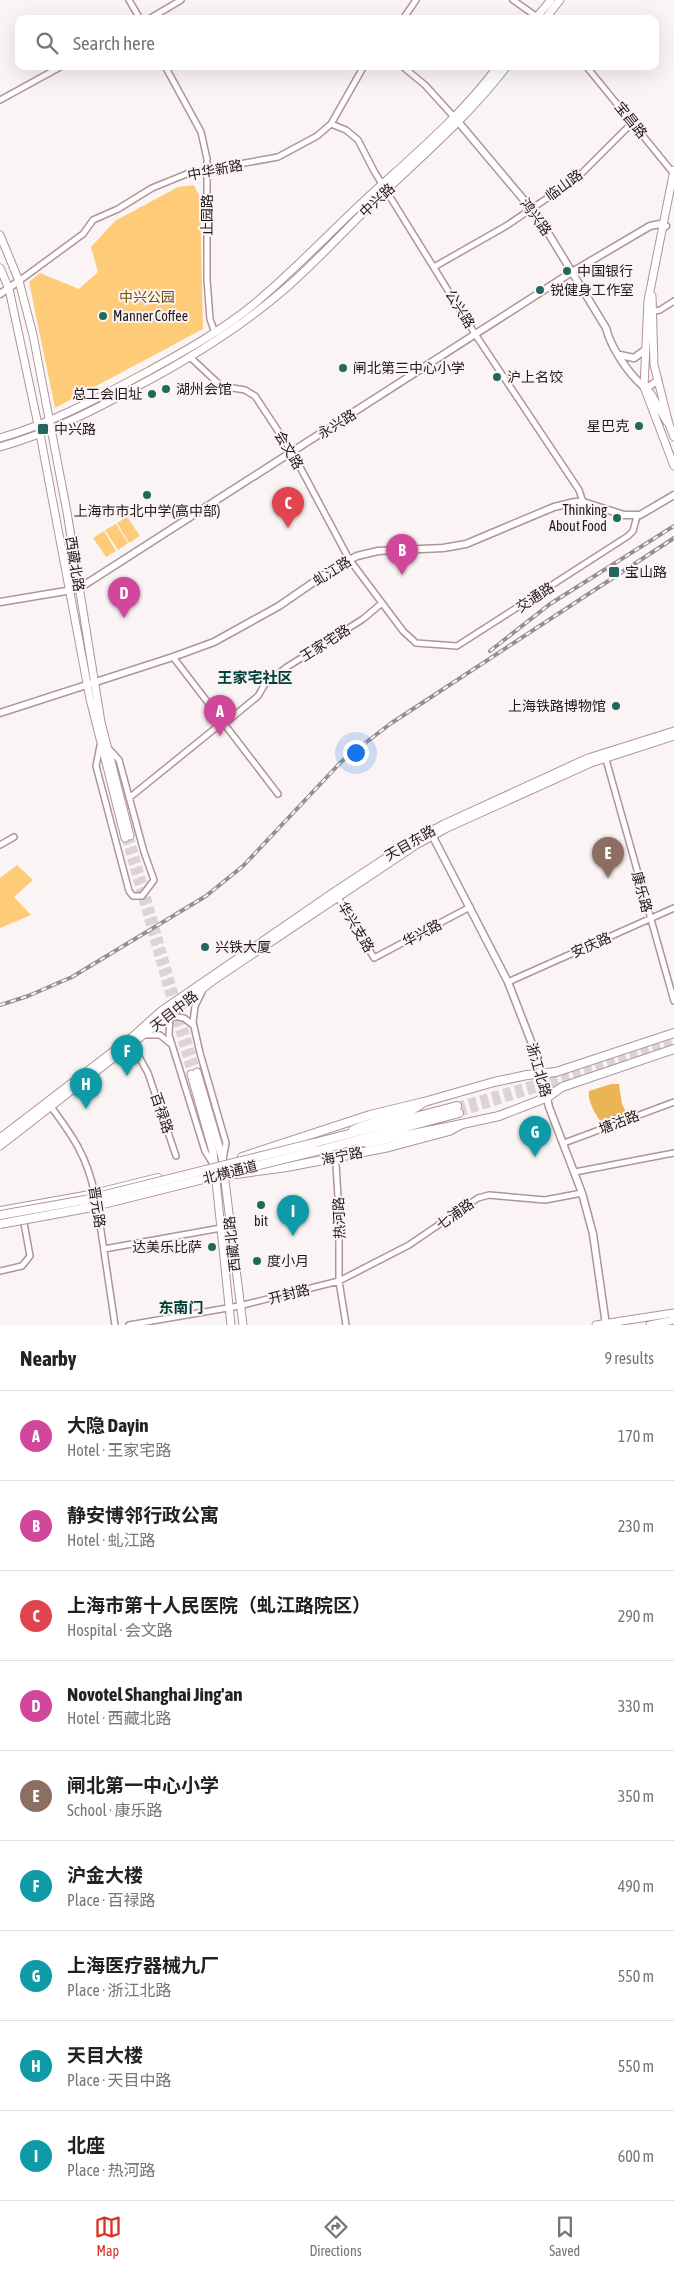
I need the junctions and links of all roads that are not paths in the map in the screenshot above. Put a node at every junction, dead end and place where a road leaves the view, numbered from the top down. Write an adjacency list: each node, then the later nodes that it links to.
1 (129, 0): 7 (street)
2 (181, 0): 8 (street)
3 (416, 0): 9 (street)
4 (513, 0): 10 (street)
5 (551, 0): 11 (main road)
6 (560, 0): 12 (main road)
7 (138, 15)
8 (156, 15)
9 (406, 15)
10 (533, 15)
11 (539, 15)
12 (548, 15)
13 (55, 70): 20 (street)
14 (168, 70): 24 (street, 止园路)
15 (362, 70): 23 (street, 中华新路)
16 (407, 70): 21 (street, 鸿兴路)
17 (495, 70): 21 (main road, 中兴路)
18 (504, 70): 21 (main road, 中兴路)
19 (589, 70): 22 (street, 宝昌路)
20 (0, 100)
21 (457, 120): 26 (main road, 中兴路); 28 (street, 鸿兴路)
22 (633, 122): 25 (street, 宝昌路); 28 (street, 临山路)
23 (331, 124): 24 (street, 中华新路); 26 (street, 公兴路)
24 (208, 170): 34 (street, 中华新路); 40 (street, 止园路)
25 (674, 173): 29 (main road)
26 (384, 188): 31 (street, 公兴路); 40 (main road, 中兴路)
27 (674, 193): 29 (main road)
28 (531, 208): 31 (street, 临山路); 33 (street, 鸿兴路)
29 (664, 225): 33 (street, 永兴路); 38 (main road)
30 (0, 234): 34 (main road, 西藏北路)
31 (434, 267): 39 (street, 公兴路)
32 (0, 268): 35 (main road, 西藏北路)
33 (572, 272): 39 (street, 永兴路); 42 (street, 鸿兴路)
34 (19, 281): 35 (street, 中华新路); 46 (main road, 西藏北路)
35 (9, 289): 36 (street, 中华新路); 48 (main road, 西藏北路)
36 (0, 294)
37 (674, 301): 38 (street)
38 (650, 312): 41 (main road); 44 (main road)
39 (475, 334): 54 (street, 永兴路); 57 (street, 公兴路)
40 (217, 337): 43 (main road, 中兴路); 46 (main road, 中兴路)
41 (645, 350): 42 (street); 45 (main road)
42 (620, 356): 45 (street, 鸿兴路)
43 (191, 358): 49 (main road, 中兴路); 54 (street, 会文路)
44 (658, 380): 45 (street); 47 (main road)
45 (644, 387): 47 (main road); 55 (main road)
46 (50, 420): 48 (main road, 中兴路); 49 (main road, 西藏北路)
47 (668, 424): 51 (main road)
48 (38, 425): 50 (main road, 西藏北路); 52 (main road, 中兴路)
49 (51, 430): 50 (main road, 中兴路); 60 (main road, 西藏北路)
50 (40, 434): 53 (main road, 中兴路); 61 (main road, 西藏北路)
51 (674, 437)
52 (0, 438)
53 (0, 447)
54 (292, 452): 59 (street, 会文路); 60 (street, 永兴路)
55 (674, 466)
56 (674, 495): 58 (street)
57 (583, 502): 58 (street, 虬江路); 59 (street, 虬江路)
58 (637, 516): 64 (street, 交通路)
59 (349, 559): 63 (street, 会文路); 65 (street, 虬江路)
60 (78, 589): 61 (street, 永兴路); 66 (main road, 西藏北路)
61 (69, 592): 62 (street, 永兴路); 67 (main road, 西藏北路)
62 (0, 602)
63 (382, 602): 64 (street, 会文路); 69 (street, 王家宅路)
64 (416, 643)
65 (174, 657): 66 (street, 虬江路); 69 (street)
66 (95, 682): 67 (street, 虬江路); 72 (main road, 西藏北路)
67 (86, 684): 68 (street, 虬江路); 72 (main road, 西藏北路)
68 (0, 713)
69 (224, 723): 74 (street); 75 (street, 王家宅路)
70 (674, 730): 73 (main road, 天目东路)
71 (674, 736): 73 (main road, 天目东路)
72 (103, 746): 75 (street); 75 (street); 78 (main road, 西藏北路)
73 (604, 755): 76 (main road, 天目东路); 83 (street, 康乐路)
74 (278, 794)
75 (129, 798)
76 (431, 833): 80 (main road, 天目东路); 81 (street, 浙江北路); 88 (main road, 天目东路)
77 (14, 837): 79 (street)
78 (127, 837)
79 (0, 845)
80 (337, 896): 84 (street, 华兴支路); 86 (main road, 天目东路)
81 (470, 907): 84 (street, 华兴路); 85 (street, 浙江北路)
82 (674, 908): 83 (street, 安庆路)
83 (650, 920): 85 (street, 安庆路); 87 (street, 康乐路)
84 (374, 958)
85 (508, 982): 99 (street, 浙江北路)
86 (206, 986): 90 (main road, 天目中路); 93 (street, 西藏北路)
87 (674, 1001)
88 (171, 1003): 89 (main road, 天目中路); 90 (street, 西藏北路)
89 (158, 1013): 90 (street); 103 (main road, 天目中路)
90 (170, 1015): 91 (street); 92 (street, 西藏北路); 95 (main road, 天目中路)
91 (180, 1017): 92 (street); 93 (street)
92 (169, 1026): 97 (street, 西藏北路)
93 (194, 1028): 114 (street, 西藏北路)
94 (674, 1033): 99 (main road, 海宁路)
95 (144, 1035): 96 (main road, 天目中路); 97 (street)
96 (132, 1044): 103 (main road, 天目中路); 112 (street, 百禄路)
97 (173, 1046): 115 (street, 西藏北路)
98 (674, 1049): 100 (main road, 海宁路)
99 (543, 1073): 100 (street, 浙江北路); 101 (main road, 海宁路)
100 (548, 1097): 104 (main road, 海宁路); 108 (street, 浙江北路)
101 (424, 1102): 105 (main road); 114 (main road, 海宁路)
102 (674, 1102): 108 (street, 塘沽路)
103 (49, 1104): 106 (main road, 天目中路); 109 (main road, 天目中路); 120 (street, 晋元路)
104 (462, 1124): 107 (main road); 113 (main road, 海宁路)
105 (340, 1137): 107 (main road, 北横通道); 110 (main road, 北横通道)
106 (0, 1138)
107 (356, 1141): 110 (main road, 北横通道)
108 (564, 1143): 116 (street, 浙江北路)
109 (0, 1146)
110 (315, 1147): 123 (main road, 北横通道, bridge); 125 (main road, 北横通道, bridge)
111 (674, 1153): 116 (street)
112 (176, 1156)
113 (332, 1158): 117 (main road, 海宁路); 129 (street, 热河路)
114 (223, 1162): 115 (main road, 海宁路); 115 (main road, 西藏北路); 117 (main road, 西藏北路)
115 (214, 1164): 118 (main road, 西藏北路); 120 (main road, 海宁路)
116 (575, 1172): 119 (street, 浙江北路)
117 (224, 1176): 118 (main road, 海宁路); 130 (main road, 西藏北路)
118 (215, 1179): 121 (main road, 海宁路); 126 (main road, 西藏北路)
119 (582, 1193): 129 (street, 七浦路); 134 (street, 浙江北路)
120 (95, 1194): 121 (street, 晋元路); 122 (main road, 海宁路)
121 (97, 1208): 124 (main road, 海宁路); 127 (street, 晋元路)
122 (0, 1211)
123 (0, 1215)
124 (24, 1223): 125 (main road, 海宁路); 128 (street)
125 (0, 1226)
126 (221, 1228): 127 (street); 131 (main road, 西藏北路)
127 (104, 1249): 135 (street, 晋元路)
128 (0, 1271)
129 (339, 1281): 130 (street, 开封路); 139 (street, 热河路)
130 (240, 1306): 131 (street, 开封路); 138 (main road, 西藏北路)
131 (230, 1308): 136 (street, 开封路); 137 (main road, 西藏北路)
132 (674, 1313): 134 (main road)
133 (674, 1320): 141 (main road)
134 (606, 1324): 140 (main road)
135 (115, 1325)
136 (129, 1325)
137 (231, 1325)
138 (242, 1325)
139 (346, 1325)
140 (596, 1325)
141 (650, 1325)

